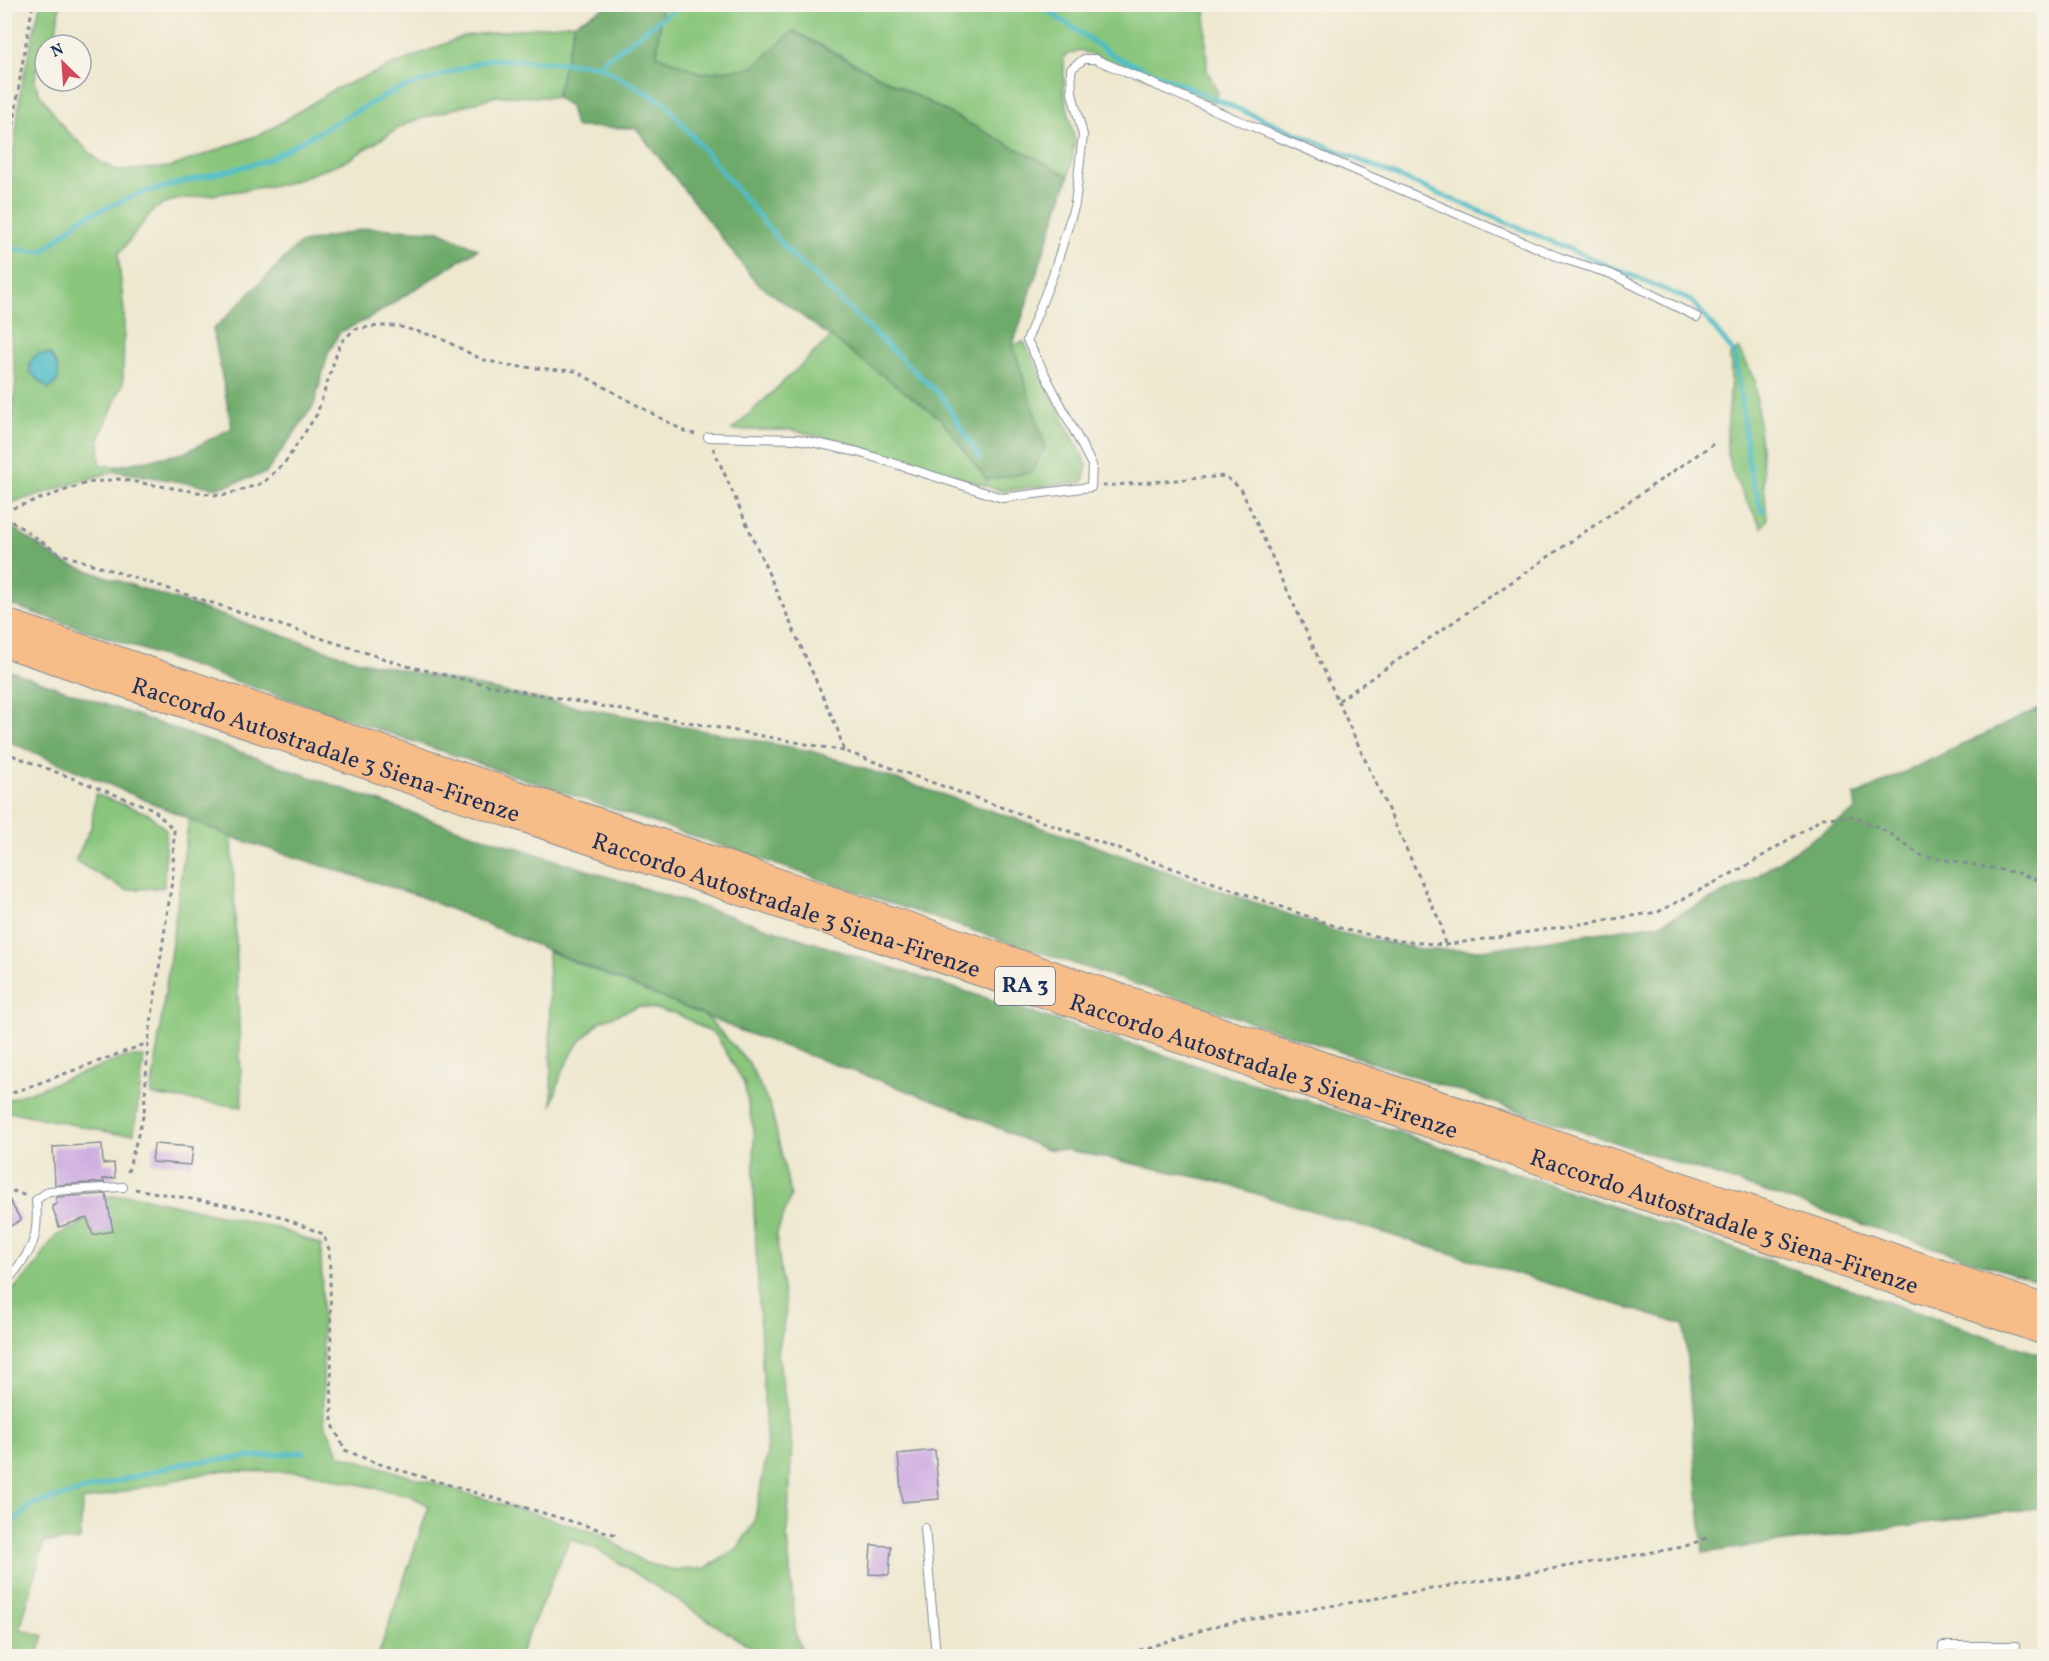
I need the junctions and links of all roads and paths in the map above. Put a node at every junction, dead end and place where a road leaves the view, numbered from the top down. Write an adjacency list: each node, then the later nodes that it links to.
1 (33, 4): 2 (path)
2 (4, 197)
3 (1697, 317): 8 (lane)
4 (4, 324): 5 (path)
5 (4, 421)
6 (708, 437): 8 (lane); 9 (path); 14 (path)
7 (1713, 444): 13 (path)
8 (1091, 487): 13 (path)
9 (4, 511)
10 (4, 516): 14 (path)
11 (4, 622): 24 (highway, Raccordo Autostradale 3 Siena-Firenze / RA 3)
12 (4, 643): 25 (highway, Raccordo Autostradale 3 Siena-Firenze / RA 3)
13 (1338, 701): 17 (path)
14 (844, 751): 17 (path)
15 (4, 752): 18 (path)
16 (2044, 882): 17 (path)
17 (1445, 945)
18 (148, 1044): 19 (path); 20 (path)
19 (4, 1096)
20 (123, 1187): 22 (lane); 27 (path)
21 (4, 1196): 22 (path)
22 (36, 1200): 23 (lane)
23 (4, 1285)
24 (2044, 1308)
25 (2044, 1331)
26 (925, 1528): 30 (lane)
27 (617, 1535)
28 (1707, 1538): 31 (path)
29 (2015, 1646): 32 (lane)
30 (936, 1656)
31 (1121, 1656)
32 (1942, 1656)

